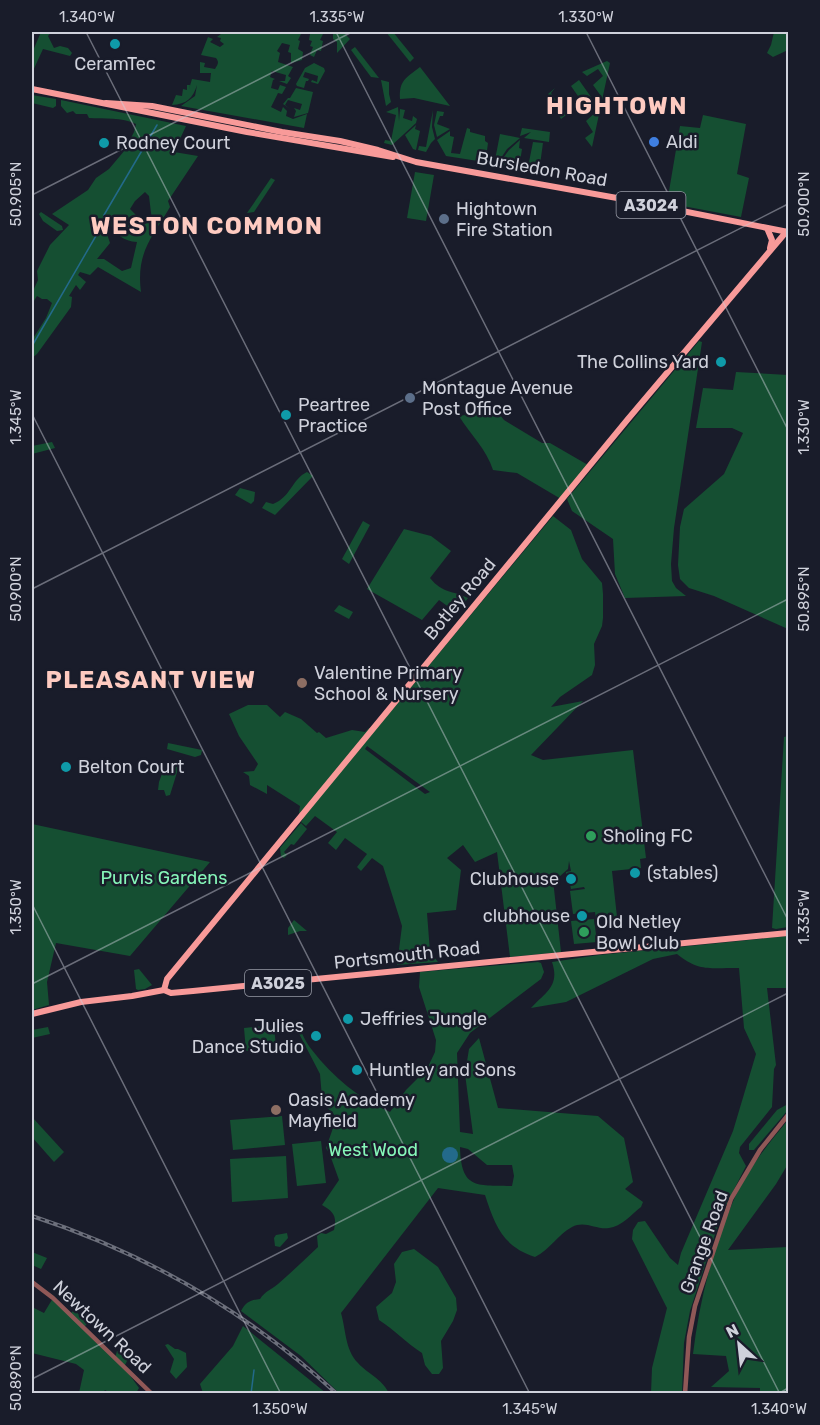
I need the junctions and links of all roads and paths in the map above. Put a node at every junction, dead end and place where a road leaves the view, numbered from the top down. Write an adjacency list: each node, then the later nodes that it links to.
1 (32, 88): 2 (main road, Bursledon Road / A3024)
2 (767, 228): 3 (main road, Bursledon Road / A3024); 4 (main road)
3 (787, 232): 4 (main road, Botley Road)
4 (770, 249): 6 (main road, Botley Road)
5 (789, 933): 6 (main road, Portsmouth Road / A3025)
6 (164, 990): 7 (main road, Portsmouth Road / A3025)
7 (32, 1014)
8 (789, 1115): 11 (street, Grange Road)
9 (32, 1282): 10 (street, Newtown Road)
10 (152, 1394)
11 (685, 1394)

